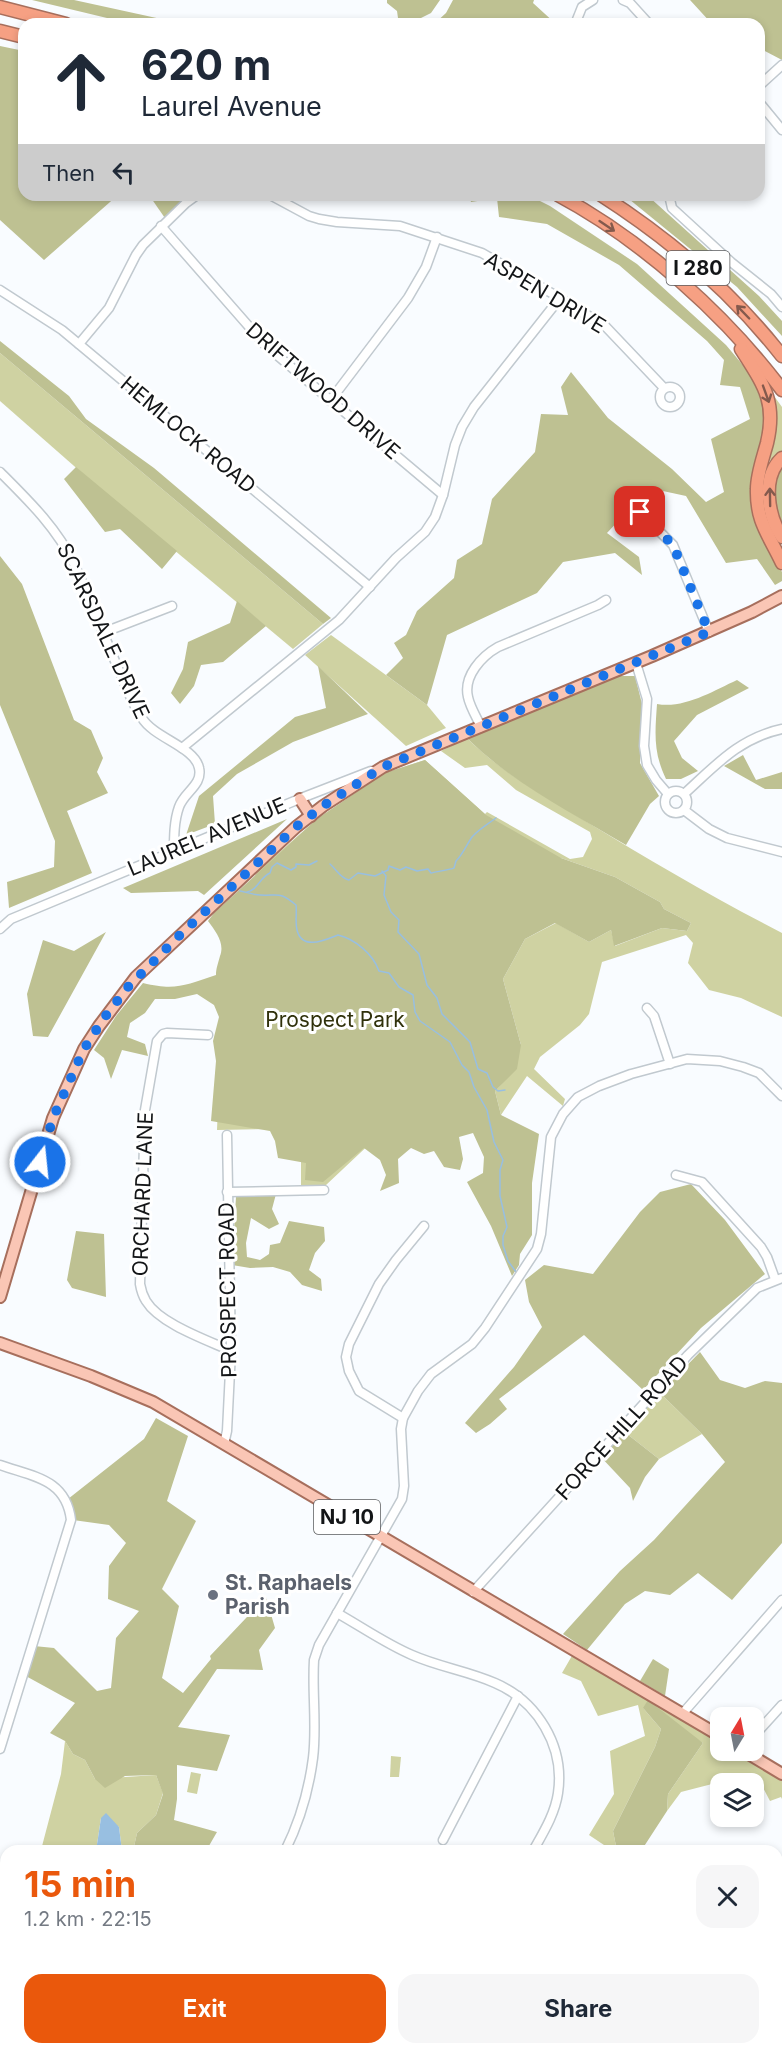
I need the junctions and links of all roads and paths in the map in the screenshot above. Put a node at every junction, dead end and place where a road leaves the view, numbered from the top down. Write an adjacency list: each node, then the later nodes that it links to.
1 (593, 0): 5 (street)
2 (623, 0): 6 (street)
3 (0, 7): 4 (highway)
4 (43, 18)
5 (578, 18)
6 (644, 18)
7 (0, 31): 8 (highway)
8 (18, 36)
9 (782, 65): 10 (street)
10 (765, 81)
11 (765, 109): 12 (street)
12 (782, 130)
13 (190, 201): 18 (street)
14 (281, 201): 19 (street, ASPEN DRIVE)
15 (568, 201): 23 (highway, I 280, one-way to 23)
16 (609, 201): 25 (highway, I 280, one-way to 16)
17 (670, 201): 22 (street)
18 (161, 226): 24 (street); 28 (street, DRIFTWOOD DRIVE)
19 (437, 237): 21 (street, ASPEN DRIVE); 28 (street)
20 (0, 290): 24 (street, HEMLOCK ROAD)
21 (560, 298): 26 (street, ASPEN DRIVE); 31 (street)
22 (782, 307)
23 (726, 325): 27 (highway, I 280); 34 (highway, one-way to 34)
24 (79, 344): 35 (street, HEMLOCK ROAD)
25 (780, 352)
26 (664, 388)
27 (782, 390)
28 (330, 401): 31 (street, DRIFTWOOD DRIVE)
29 (782, 458): 33 (highway, one-way to 29)
30 (0, 472): 40 (street, SCARSDALE DRIVE)
31 (443, 495): 35 (street)
32 (640, 512): 39 (street)
33 (782, 537)
34 (782, 562)
35 (370, 587): 44 (street)
36 (782, 596): 39 (main road, LAUREL AVENUE)
37 (606, 600): 42 (street)
38 (172, 606): 40 (street)
39 (709, 632): 41 (main road, LAUREL AVENUE)
40 (102, 633): 44 (street, SCARSDALE DRIVE)
41 (636, 663): 42 (main road, LAUREL AVENUE); 46 (street)
42 (481, 727): 45 (main road, LAUREL AVENUE)
43 (782, 729): 47 (street)
44 (182, 748): 51 (street, SCARSDALE DRIVE)
45 (383, 767): 48 (street, LAUREL AVENUE); 50 (main road)
46 (668, 794): 47 (street); 49 (street)
47 (684, 794): 49 (street)
48 (300, 799): 50 (main road); 51 (street, LAUREL AVENUE)
49 (684, 810): 52 (street)
50 (310, 816): 64 (main road)
51 (174, 852): 53 (street, LAUREL AVENUE)
52 (782, 852)
53 (0, 929)
54 (647, 1008): 56 (street)
55 (208, 1035): 66 (street, ORCHARD LANE)
56 (670, 1064): 57 (street); 67 (street)
57 (782, 1096)
58 (227, 1135): 61 (street, PROSPECT ROAD)
59 (676, 1175): 63 (street)
60 (324, 1190): 61 (street)
61 (227, 1192): 66 (street, PROSPECT ROAD)
62 (424, 1226): 67 (street)
63 (779, 1279): 71 (street, FORCE HILL ROAD)
64 (0, 1297)
65 (0, 1343): 68 (main road, NJ 10)
66 (231, 1350): 68 (street, PROSPECT ROAD)
67 (403, 1418): 70 (street)
68 (224, 1444): 70 (main road, NJ 10)
69 (0, 1465): 79 (street)
70 (381, 1538): 71 (main road, NJ 10); 73 (street)
71 (473, 1592): 76 (main road, NJ 10)
72 (782, 1600): 76 (street)
73 (337, 1613): 74 (street); 83 (street)
74 (518, 1696): 82 (street); 84 (street)
75 (782, 1705): 77 (street)
76 (682, 1713): 78 (main road, NJ 10)
77 (764, 1725)
78 (710, 1730)
79 (0, 1749)
80 (760, 1761): 81 (main road)
81 (782, 1774)
82 (443, 1840)
83 (288, 1845)
84 (536, 1845)

